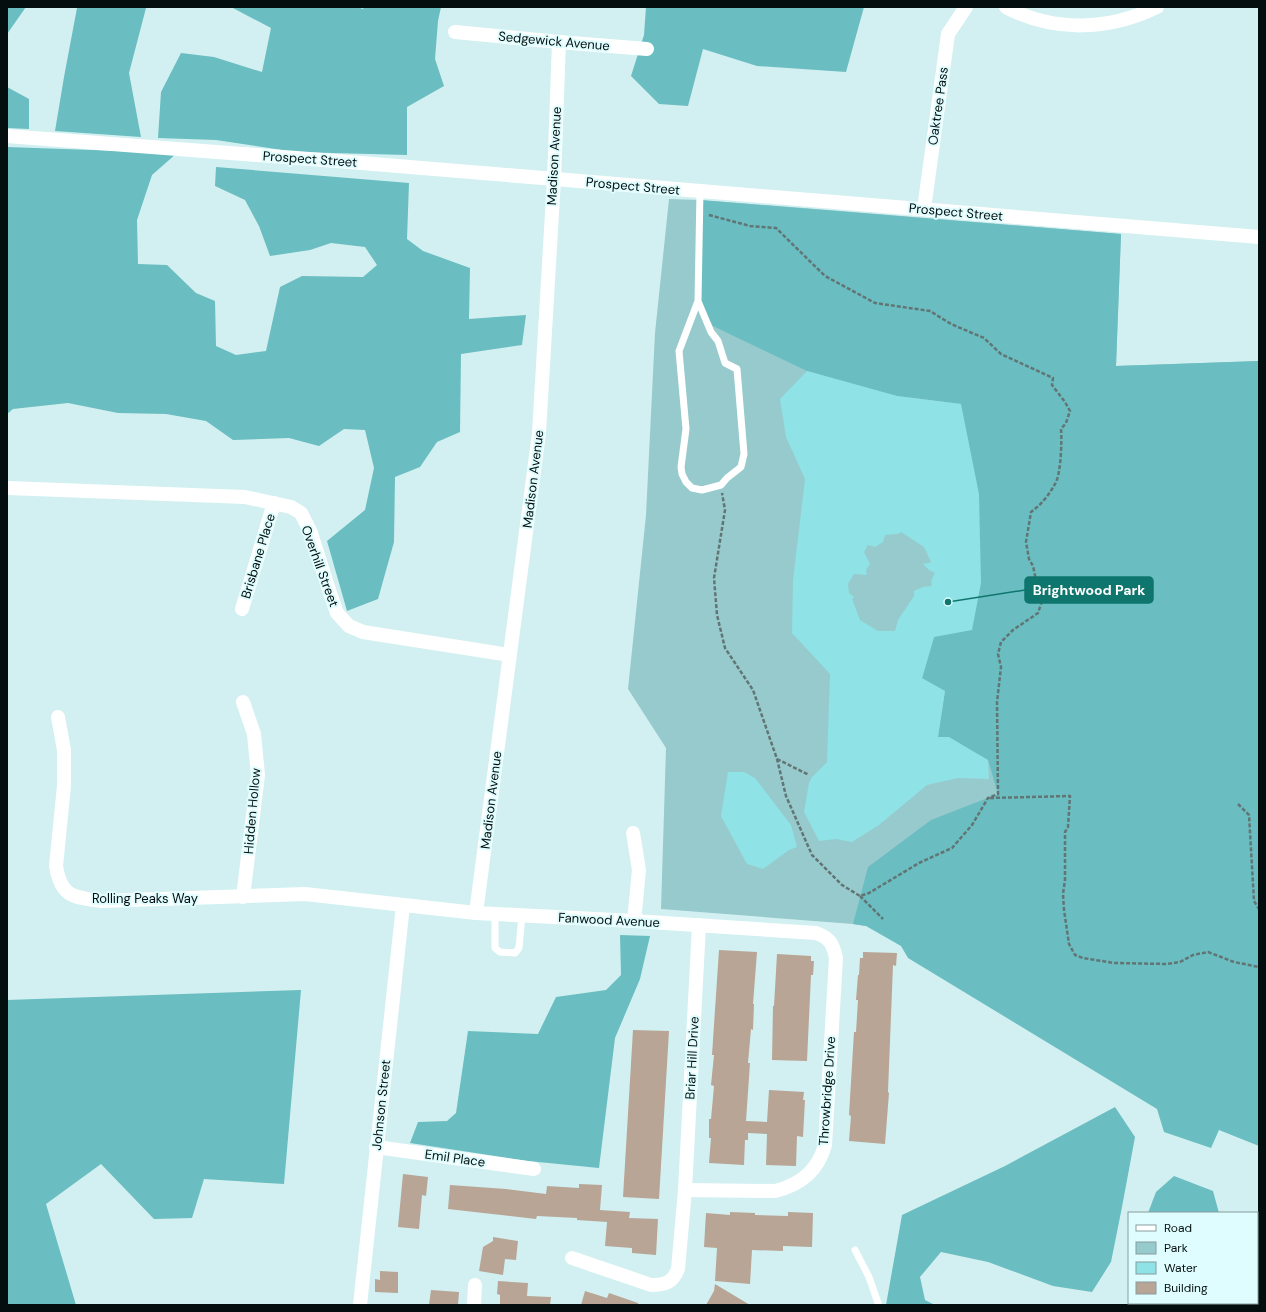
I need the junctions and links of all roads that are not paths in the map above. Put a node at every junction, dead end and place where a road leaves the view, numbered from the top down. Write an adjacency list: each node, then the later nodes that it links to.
1 (966, 7): 10 (street, Oaktree Pass)
2 (1006, 7): 3 (street)
3 (1157, 7)
4 (458, 32): 5 (street, Sedgewick Avenue)
5 (559, 42): 6 (street, Sedgewick Avenue); 8 (street, Madison Avenue)
6 (647, 49)
7 (7, 136): 8 (street, Prospect Street)
8 (554, 179): 9 (street, Prospect Street); 16 (street, Madison Avenue)
9 (700, 191): 10 (street, Prospect Street); 12 (lane)
10 (924, 209): 11 (street, Prospect Street)
11 (1259, 237)
12 (698, 301): 12 (lane)
13 (8, 488): 14 (street, Overhill Street)
14 (274, 503): 15 (street, Brisbane Place); 16 (street, Overhill Street)
15 (242, 609)
16 (510, 655): 22 (street, Madison Avenue)
17 (242, 702): 20 (street, Hidden Hollow)
18 (58, 717): 20 (street, Rolling Peaks Way)
19 (633, 833): 25 (street)
20 (243, 897): 21 (street, Rolling Peaks Way)
21 (403, 905): 22 (street, Fanwood Avenue); 28 (street, Johnson Street)
22 (476, 913): 23 (street, Fanwood Avenue)
23 (495, 914): 24 (street, Fanwood Avenue); 24 (lane)
24 (522, 915): 25 (street, Fanwood Avenue)
25 (634, 920): 26 (street, Fanwood Avenue)
26 (699, 925): 27 (street, Fanwood Avenue); 30 (street, Briar Hill Drive)
27 (816, 933): 30 (street, Throwbridge Drive)
28 (376, 1147): 29 (street, Emil Place); 34 (street, Johnson Street)
29 (534, 1168)
30 (685, 1190): 32 (street, Briar Hill Drive)
31 (855, 1250): 36 (lane)
32 (572, 1258)
33 (475, 1285): 35 (street)
34 (360, 1305)
35 (474, 1305)
36 (878, 1305)

